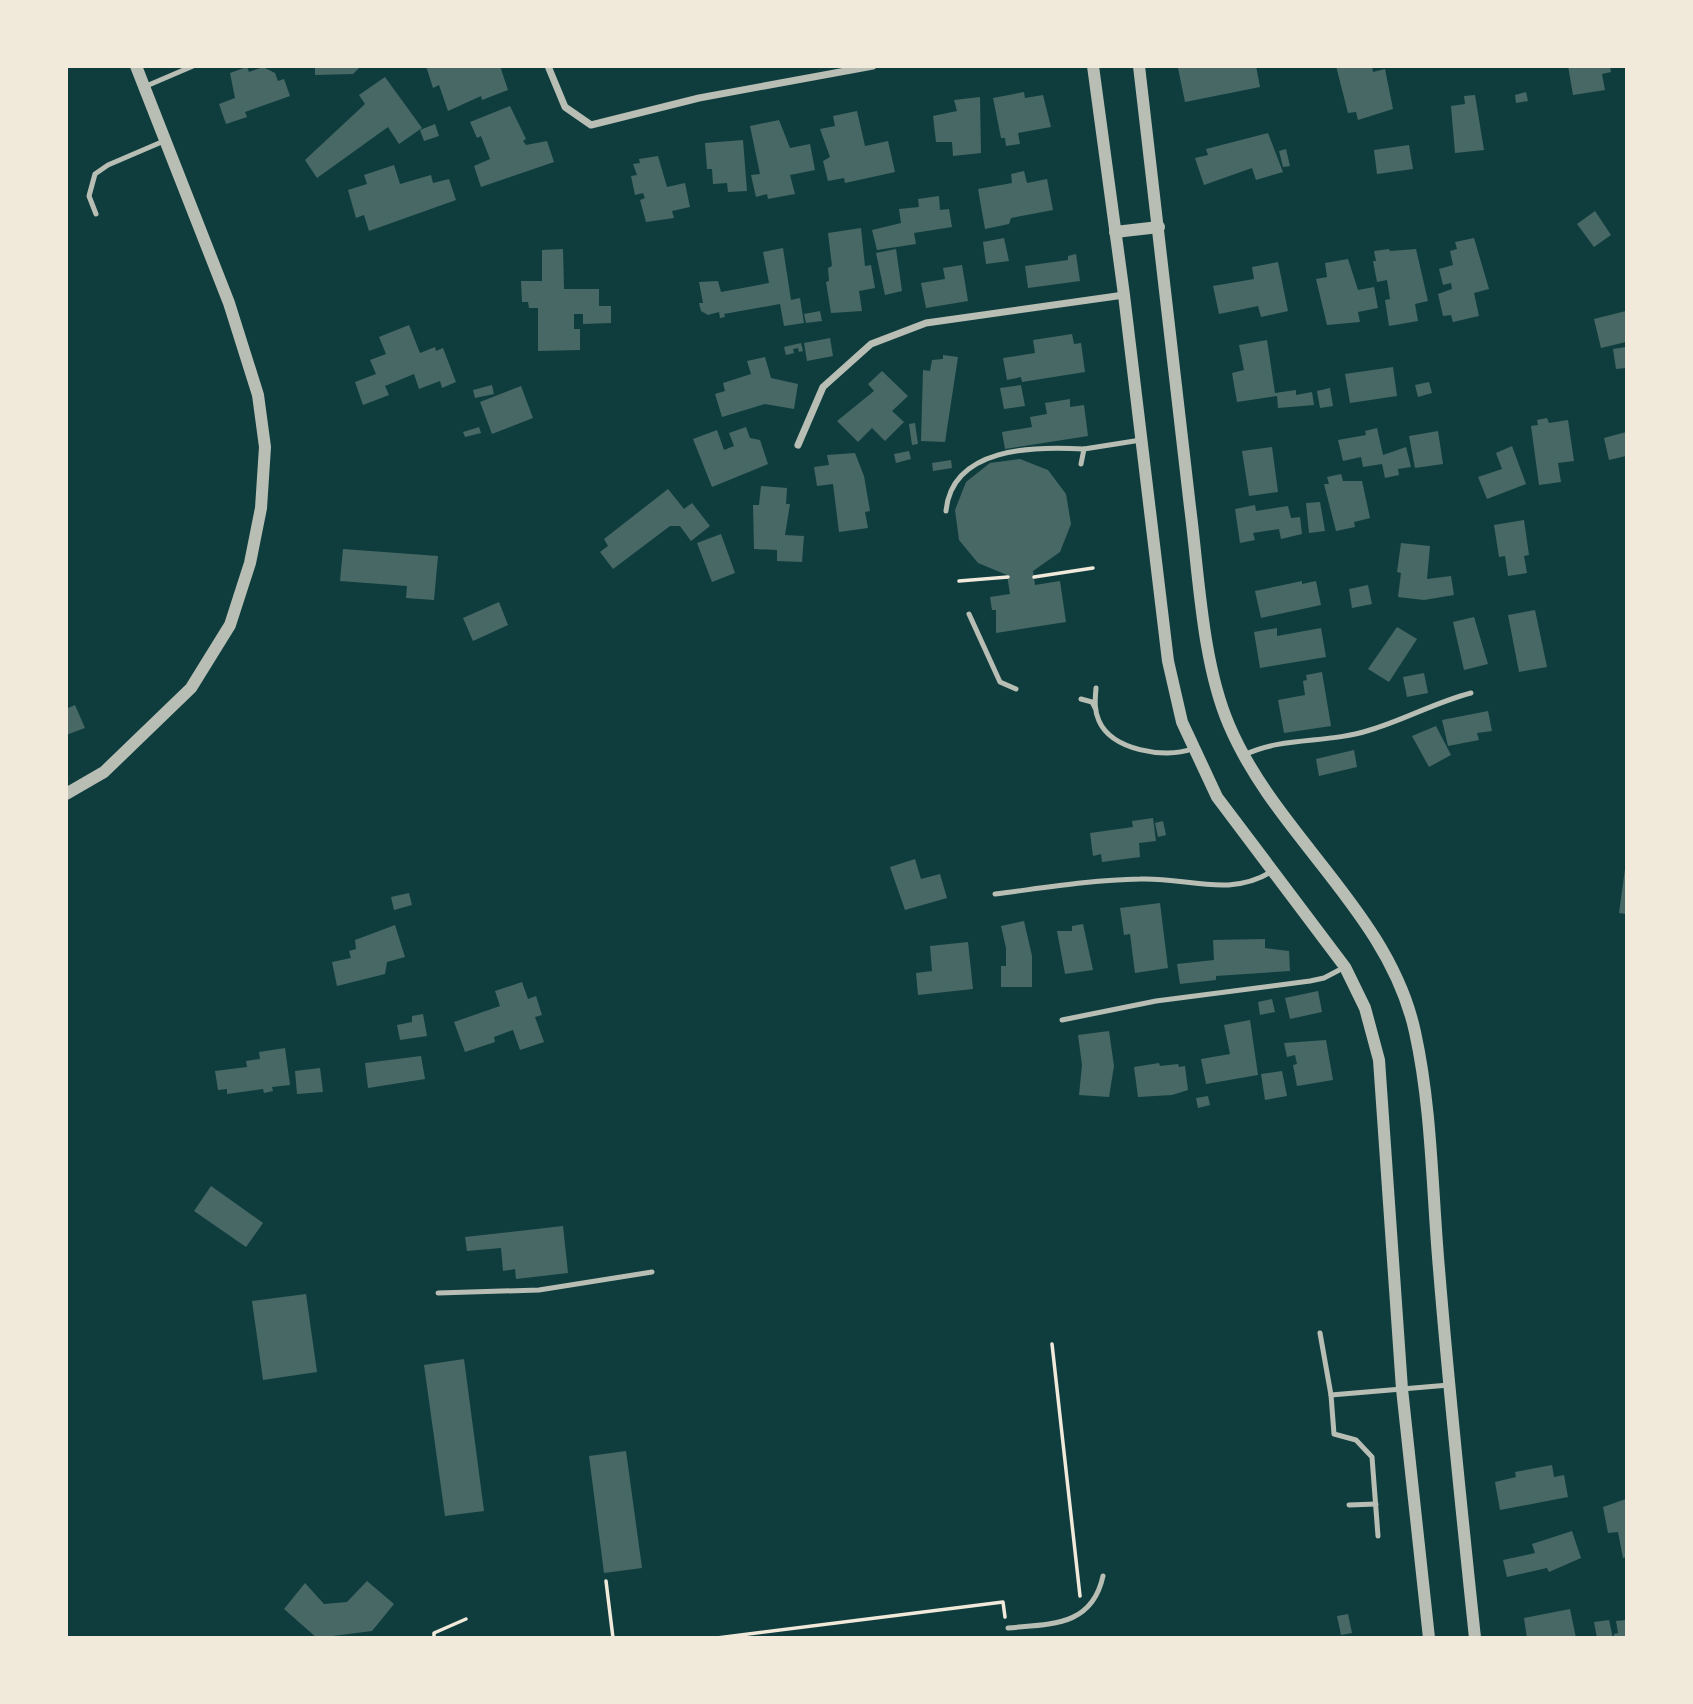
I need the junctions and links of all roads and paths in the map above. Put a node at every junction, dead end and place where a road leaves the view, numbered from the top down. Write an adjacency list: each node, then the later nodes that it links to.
1 (136, 66): 8 (street)
2 (193, 66): 8 (lane)
3 (548, 66): 7 (street)
4 (873, 66): 7 (street)
5 (1093, 66): 12 (street)
6 (1139, 66): 11 (street)
7 (854, 68)
8 (144, 87): 9 (street)
9 (165, 141): 10 (lane); 31 (street)
10 (96, 214)
11 (1159, 227): 12 (street); 30 (street)
12 (1115, 232): 13 (street)
13 (1124, 295): 14 (street); 15 (street)
14 (1141, 440): 16 (lane); 29 (street)
15 (798, 445)
16 (1084, 449): 17 (lane); 18 (lane)
17 (1081, 464)
18 (946, 511)
19 (1093, 568): 20 (path)
20 (1034, 576)
21 (1008, 577): 22 (path)
22 (960, 581)
23 (969, 614): 25 (lane)
24 (1096, 688): 28 (lane)
25 (1016, 690)
26 (1471, 693): 30 (lane)
27 (1081, 699): 28 (lane)
28 (1095, 708): 29 (lane)
29 (1192, 749): 32 (street)
30 (1244, 755): 40 (street)
31 (66, 794)
32 (1271, 872): 33 (lane); 34 (street)
33 (995, 894)
34 (1345, 967): 35 (lane); 41 (street)
35 (1062, 1020)
36 (652, 1272): 37 (lane)
37 (438, 1293)
38 (1320, 1333): 42 (lane)
39 (1052, 1344): 48 (path)
40 (1449, 1385): 41 (lane); 56 (street)
41 (1402, 1390): 42 (lane); 55 (street)
42 (1331, 1395): 43 (lane)
43 (1376, 1504): 44 (lane); 45 (lane)
44 (1349, 1505)
45 (1378, 1536)
46 (1103, 1576): 51 (lane)
47 (606, 1581): 53 (path)
48 (1071, 1604)
49 (1013, 1618): 54 (path)
50 (466, 1619): 52 (path)
51 (1008, 1628)
52 (434, 1637)
53 (613, 1637)
54 (716, 1637)
55 (1429, 1637)
56 (1475, 1637)

